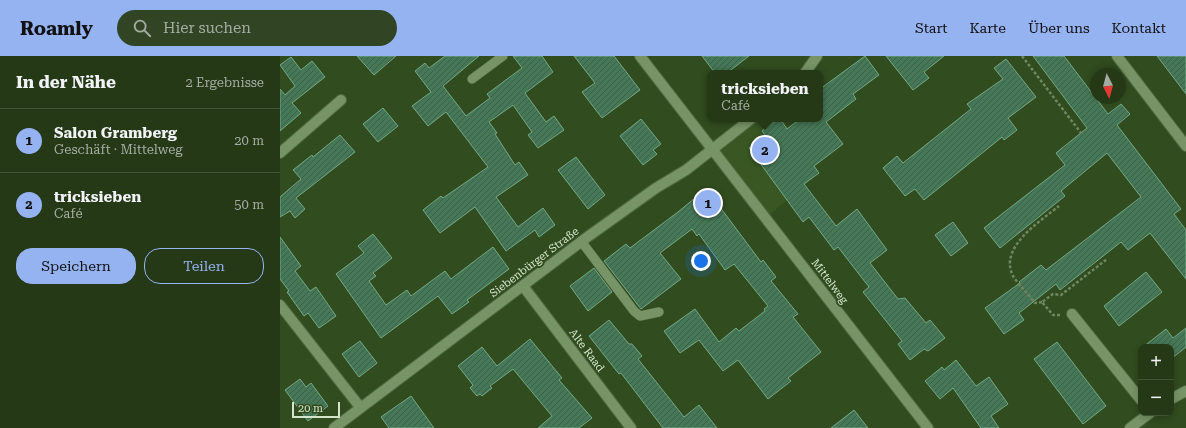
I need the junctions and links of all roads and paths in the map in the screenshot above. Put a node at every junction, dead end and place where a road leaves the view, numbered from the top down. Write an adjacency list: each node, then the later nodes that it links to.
1 (503, 56): 7 (lane)
2 (640, 56): 12 (street, Mittelweg)
3 (817, 56): 6 (street)
4 (1022, 56): 10 (path)
5 (1117, 56): 11 (street)
6 (807, 70)
7 (472, 78)
8 (341, 100): 13 (street)
9 (747, 122): 12 (street, Siebenbürger Straße)
10 (1081, 132)
11 (1186, 146)
12 (713, 149): 15 (street, Siebenbürger Straße); 29 (street, Mittelweg)
13 (280, 152)
14 (1060, 206): 18 (path)
15 (581, 241): 17 (street, Siebenbürger Straße); 20 (lane)
16 (1107, 259): 18 (path)
17 (523, 286): 25 (street, Siebenbürger Straße); 28 (street, Alte Raad)
18 (1042, 302): 21 (path)
19 (280, 305): 25 (street)
20 (659, 312)
21 (1072, 314): 23 (street)
22 (1186, 391): 24 (street)
23 (1138, 396)
24 (1174, 397)
25 (360, 407): 27 (street, Siebenbürger Straße)
26 (1146, 416): 30 (street)
27 (334, 428)
28 (631, 428)
29 (928, 428)
30 (1130, 428)

